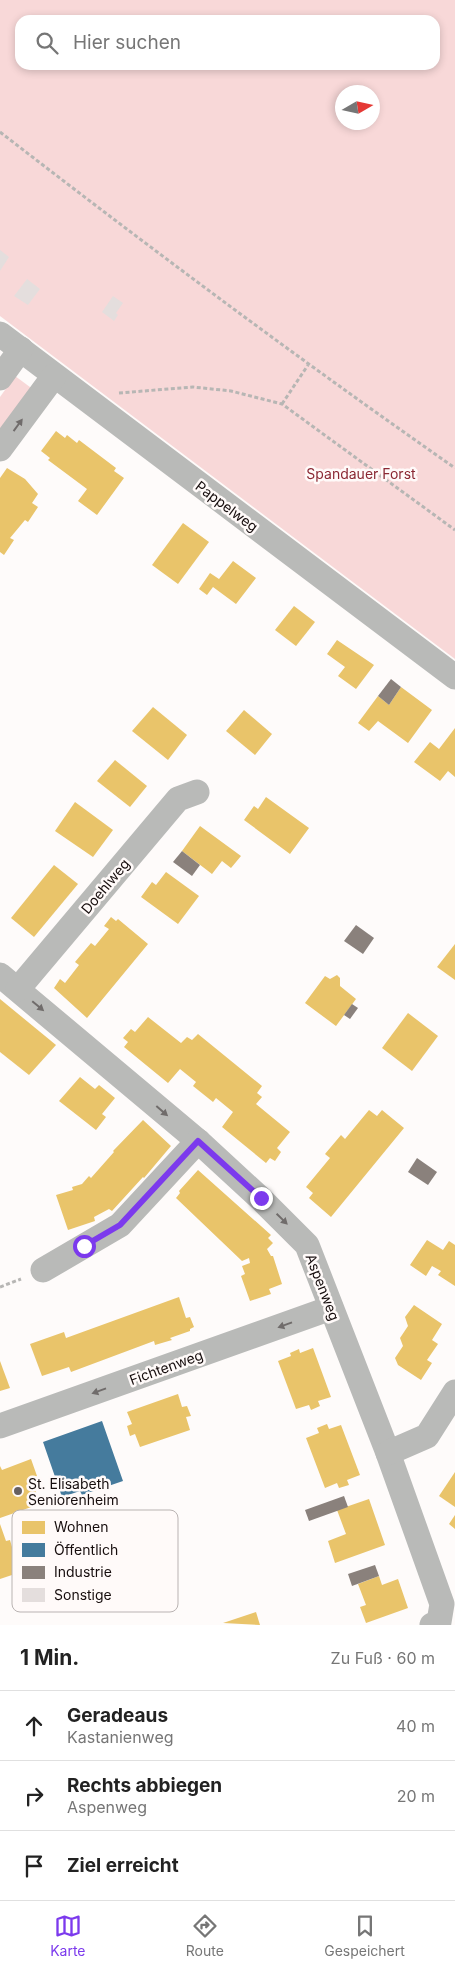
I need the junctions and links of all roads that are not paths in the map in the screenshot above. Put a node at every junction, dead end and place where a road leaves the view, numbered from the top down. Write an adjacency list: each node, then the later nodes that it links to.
1 (0, 334): 2 (street, Pappelweg)
2 (21, 350): 3 (street, Pappelweg); 4 (street)
3 (54, 376): 5 (street, one-way to 3); 6 (street, Pappelweg)
4 (0, 378)
5 (0, 450)
6 (455, 677)
7 (198, 792): 8 (street, Doehlweg)
8 (9, 982): 9 (street, Aspenweg, one-way to 9)
9 (198, 1141): 10 (street); 11 (street, Aspenweg, one-way to 11)
10 (43, 1270)
11 (331, 1308): 13 (street, Fichtenweg, one-way to 13); 14 (street, Aspenweg)
12 (455, 1392): 14 (street)
13 (0, 1426)
14 (388, 1453): 15 (street, Aspenweg)
15 (432, 1625)

